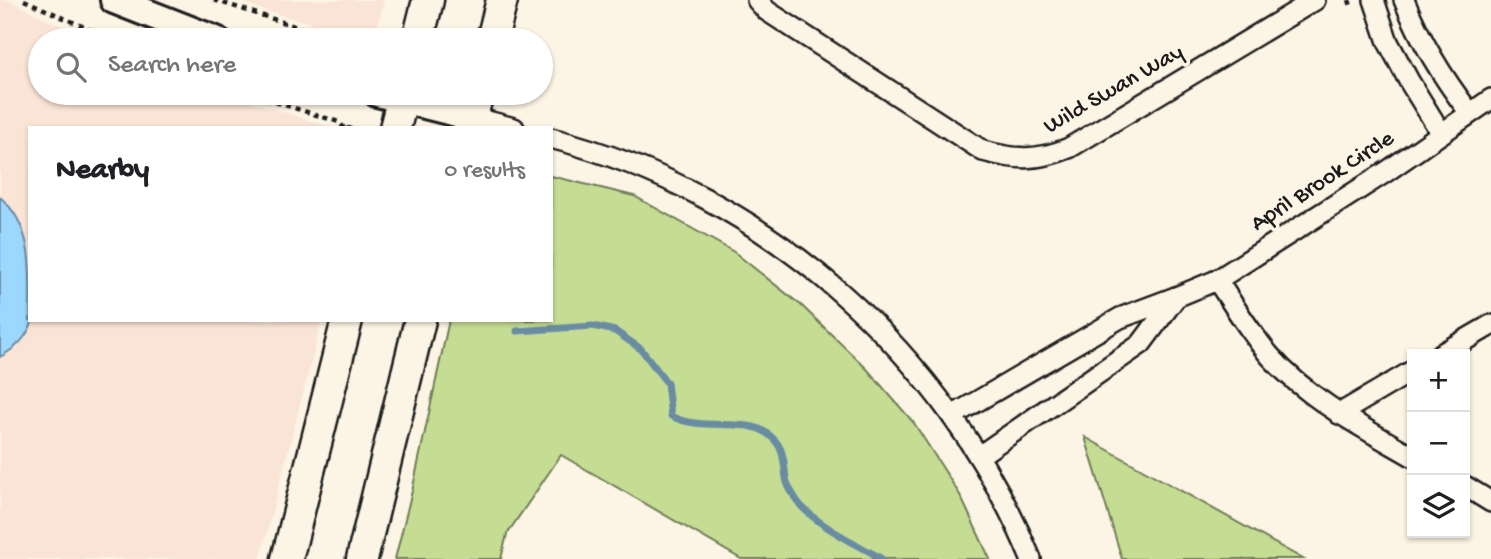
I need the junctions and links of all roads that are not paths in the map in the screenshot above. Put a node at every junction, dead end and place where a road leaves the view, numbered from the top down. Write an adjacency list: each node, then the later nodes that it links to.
1 (114, 0): 8 (street)
2 (428, 0): 9 (main road)
3 (502, 0): 10 (main road)
4 (757, 0): 5 (street, Wild Swan Way)
5 (1315, 0)
6 (1374, 0): 16 (street)
7 (1404, 0): 14 (street)
8 (185, 28)
9 (421, 28)
10 (495, 28)
11 (1491, 99): 14 (street, April Brook Circle)
12 (412, 105): 13 (street)
13 (473, 112): 15 (street)
14 (1470, 113): 16 (street, April Brook Circle)
15 (509, 126)
16 (1441, 133): 18 (street, April Brook Circle)
17 (553, 139): 26 (street)
18 (1217, 280): 19 (street, April Brook Circle); 25 (street)
19 (1176, 297): 26 (street, April Brook Circle); 28 (street)
20 (346, 322): 31 (main road)
21 (421, 322): 32 (main road)
22 (1491, 325): 23 (street)
23 (1450, 349)
24 (1407, 374): 25 (street)
25 (1339, 414): 27 (street)
26 (952, 416): 28 (street)
27 (1407, 453)
28 (979, 456): 33 (street)
29 (1470, 489): 30 (street)
30 (1491, 502)
31 (287, 559)
32 (362, 559)
33 (1031, 559)

